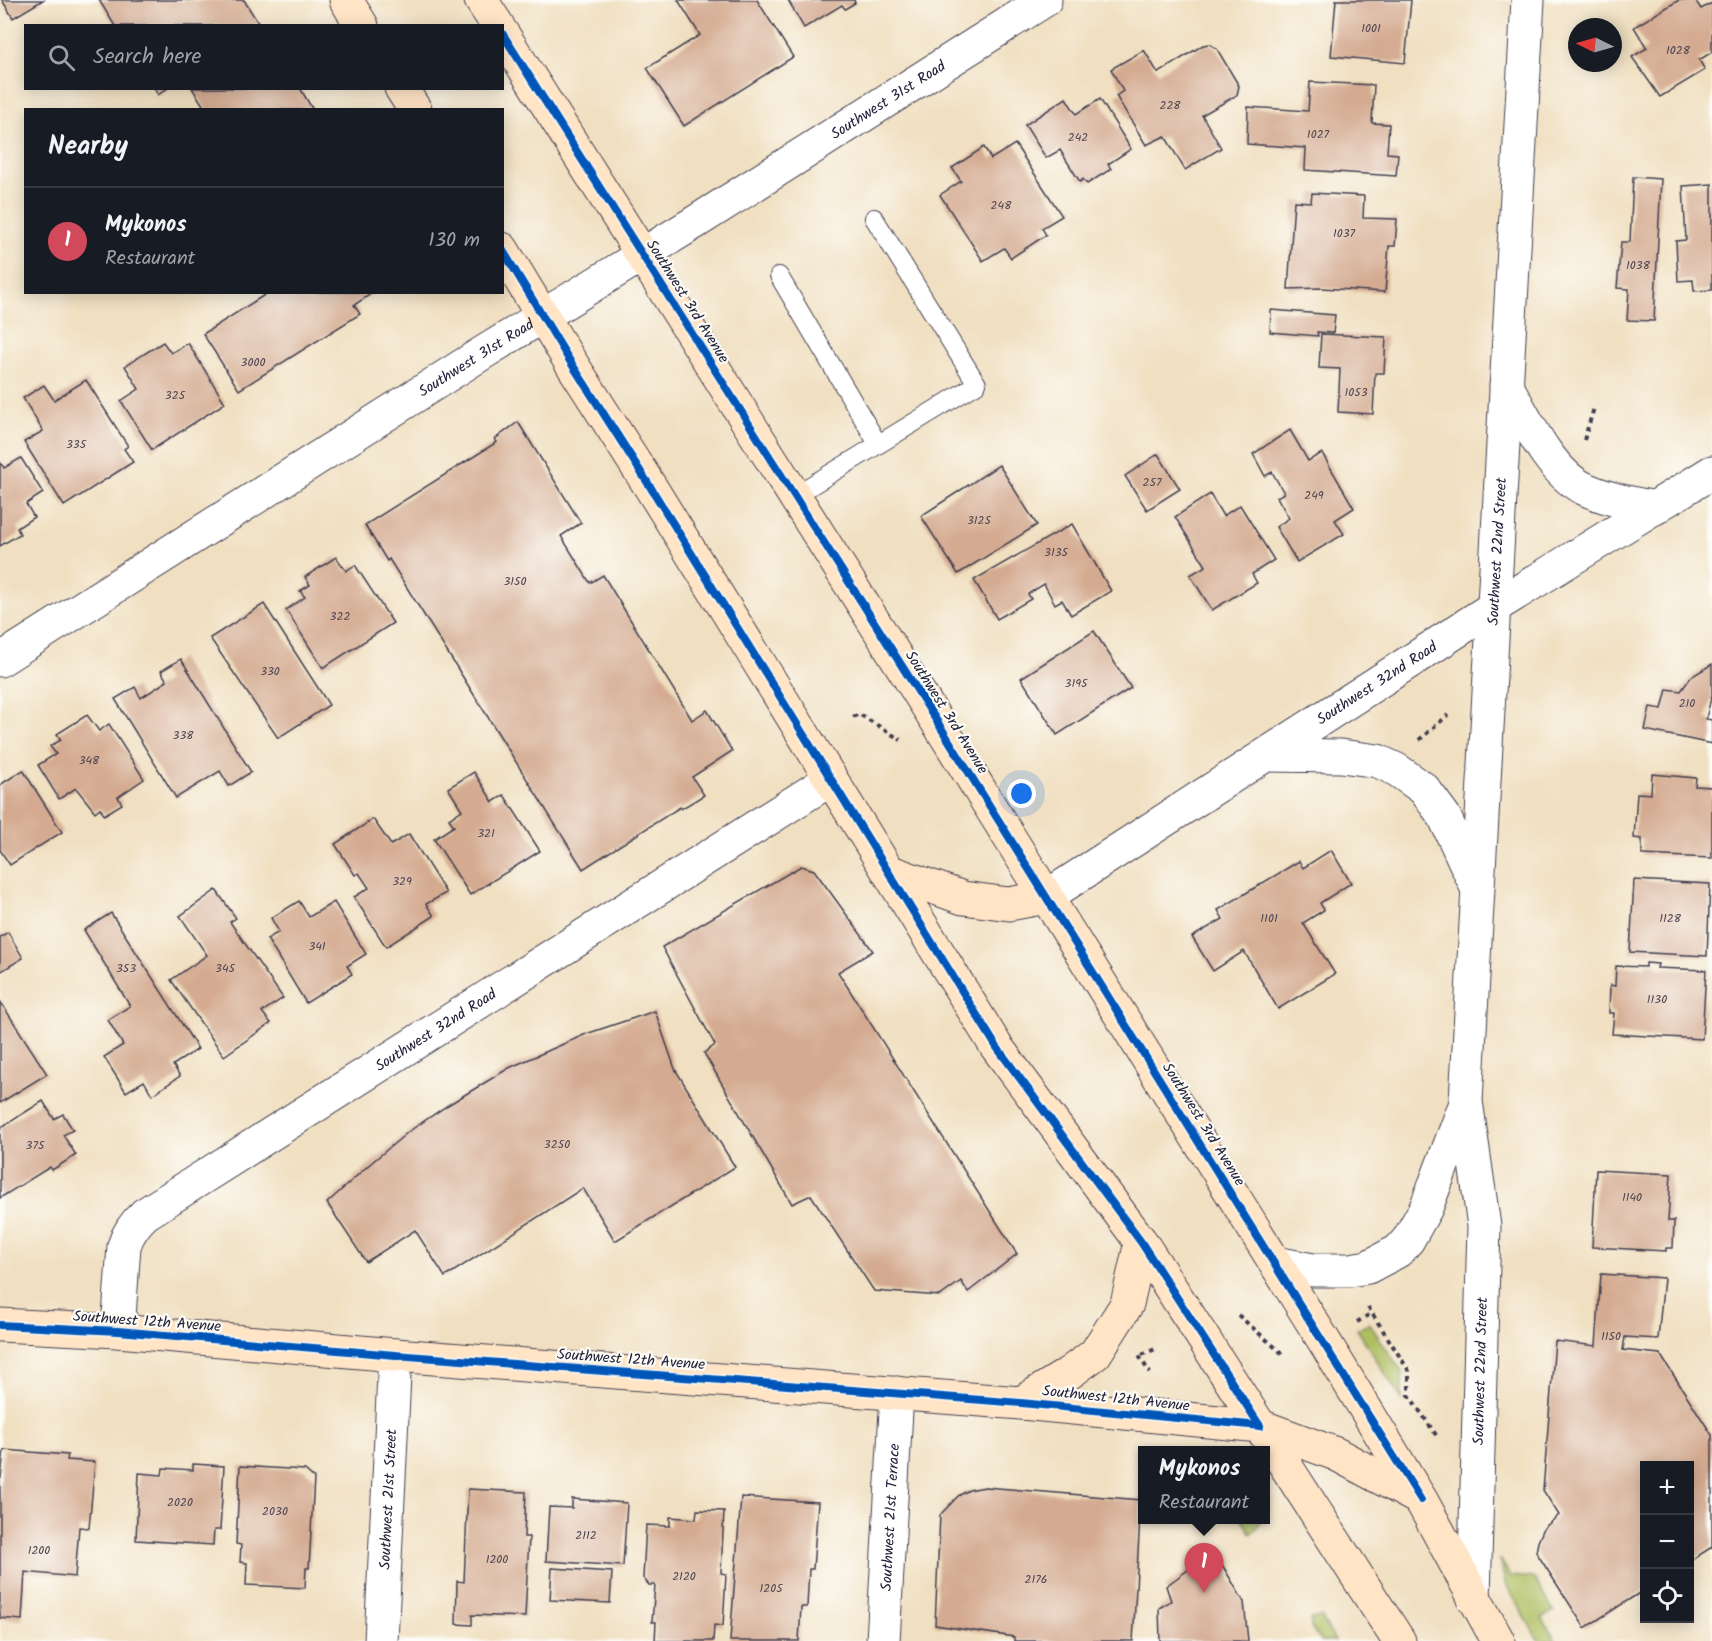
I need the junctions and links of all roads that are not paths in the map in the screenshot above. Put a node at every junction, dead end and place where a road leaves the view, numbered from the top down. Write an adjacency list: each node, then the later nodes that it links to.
1 (345, 0): 5 (main road)
2 (482, 0): 6 (main road)
3 (1045, 0): 12 (street, Southwest 31st Road)
4 (1528, 0): 15 (street, Southwest 22nd Street)
5 (361, 24)
6 (497, 24)
7 (504, 36): 12 (main road, Southwest 3rd Avenue)
8 (402, 90): 9 (main road)
9 (414, 108)
10 (874, 218): 16 (lane)
11 (504, 252): 14 (main road)
12 (642, 255): 14 (street, Southwest 31st Road); 18 (main road, Southwest 3rd Avenue)
13 (779, 276): 16 (lane)
14 (543, 316): 21 (street, Southwest 31st Road); 23 (main road)
15 (1506, 385): 19 (street); 20 (street, Southwest 22nd Street)
16 (878, 444): 18 (lane)
17 (1712, 472): 19 (street, Southwest 32nd Road)
18 (794, 496): 26 (main road, Southwest 3rd Avenue)
19 (1655, 508): 20 (street, Southwest 32nd Road)
20 (1494, 607): 22 (street, Southwest 32nd Road); 25 (street, Southwest 22nd Street)
21 (0, 660)
22 (1267, 755): 25 (street); 26 (street, Southwest 32nd Road)
23 (831, 779): 24 (main road); 31 (street, Southwest 32nd Road)
24 (888, 871): 26 (main road); 28 (main road)
25 (1479, 892): 27 (street, Southwest 22nd Street)
26 (1046, 897): 29 (main road, Southwest 3rd Avenue)
27 (1466, 1101): 29 (street, Southwest 22nd Street); 37 (street, Southwest 22nd Street)
28 (1141, 1242): 34 (main road); 35 (main road)
29 (1275, 1263): 36 (main road, Southwest 3rd Avenue)
30 (0, 1325): 31 (main road, Southwest 12th Avenue)
31 (117, 1331): 32 (main road, Southwest 12th Avenue)
32 (395, 1355): 33 (main road, Southwest 12th Avenue); 39 (street, Southwest 21st Street)
33 (897, 1393): 34 (main road, Southwest 12th Avenue); 40 (street, Southwest 21st Terrace)
34 (1021, 1403): 35 (main road, Southwest 12th Avenue)
35 (1260, 1425): 36 (main road, Southwest 12th Avenue); 38 (main road)
36 (1421, 1500): 37 (main road, Southwest 3rd Avenue)
37 (1474, 1599): 43 (main road, Southwest 22nd Street); 44 (main road, Southwest 3rd Avenue)
38 (1371, 1600): 41 (main road); 42 (main road)
39 (381, 1641)
40 (883, 1641)
41 (1379, 1641)
42 (1399, 1641)
43 (1473, 1641)
44 (1498, 1641)

